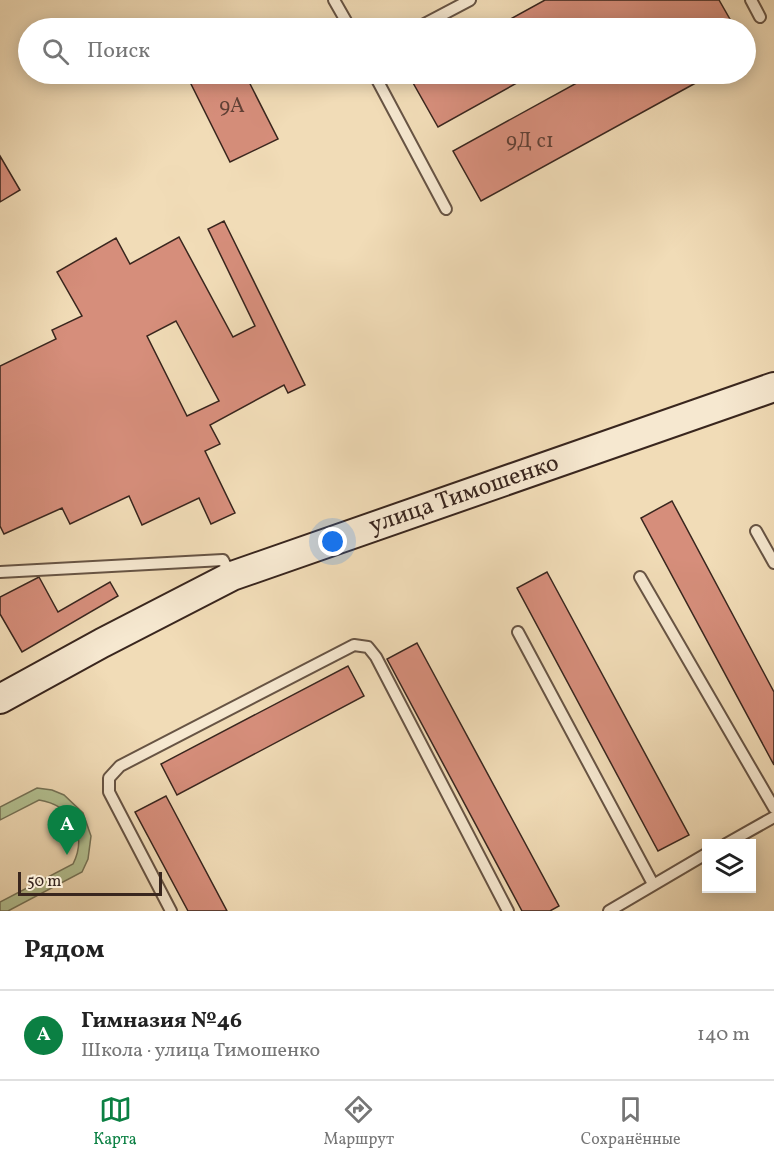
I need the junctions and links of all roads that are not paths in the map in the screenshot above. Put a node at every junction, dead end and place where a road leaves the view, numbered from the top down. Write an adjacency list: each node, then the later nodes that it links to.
1 (334, 0): 5 (lane)
2 (470, 0): 6 (lane)
3 (751, 0): 4 (lane)
4 (760, 17)
5 (344, 18)
6 (436, 18)
7 (379, 84): 8 (lane)
8 (447, 209)
9 (774, 387): 13 (street, улица Тимошенко)
10 (756, 531): 11 (lane)
11 (774, 563)
12 (0, 572): 13 (lane)
13 (232, 576): 16 (street, улица Тимошенко)
14 (640, 577): 17 (lane)
15 (518, 632): 21 (lane)
16 (0, 699)
17 (774, 808)
18 (774, 817): 19 (lane)
19 (733, 839)
20 (702, 856): 21 (lane)
21 (653, 884): 24 (lane)
22 (171, 911): 23 (lane)
23 (508, 911)
24 (609, 911)

